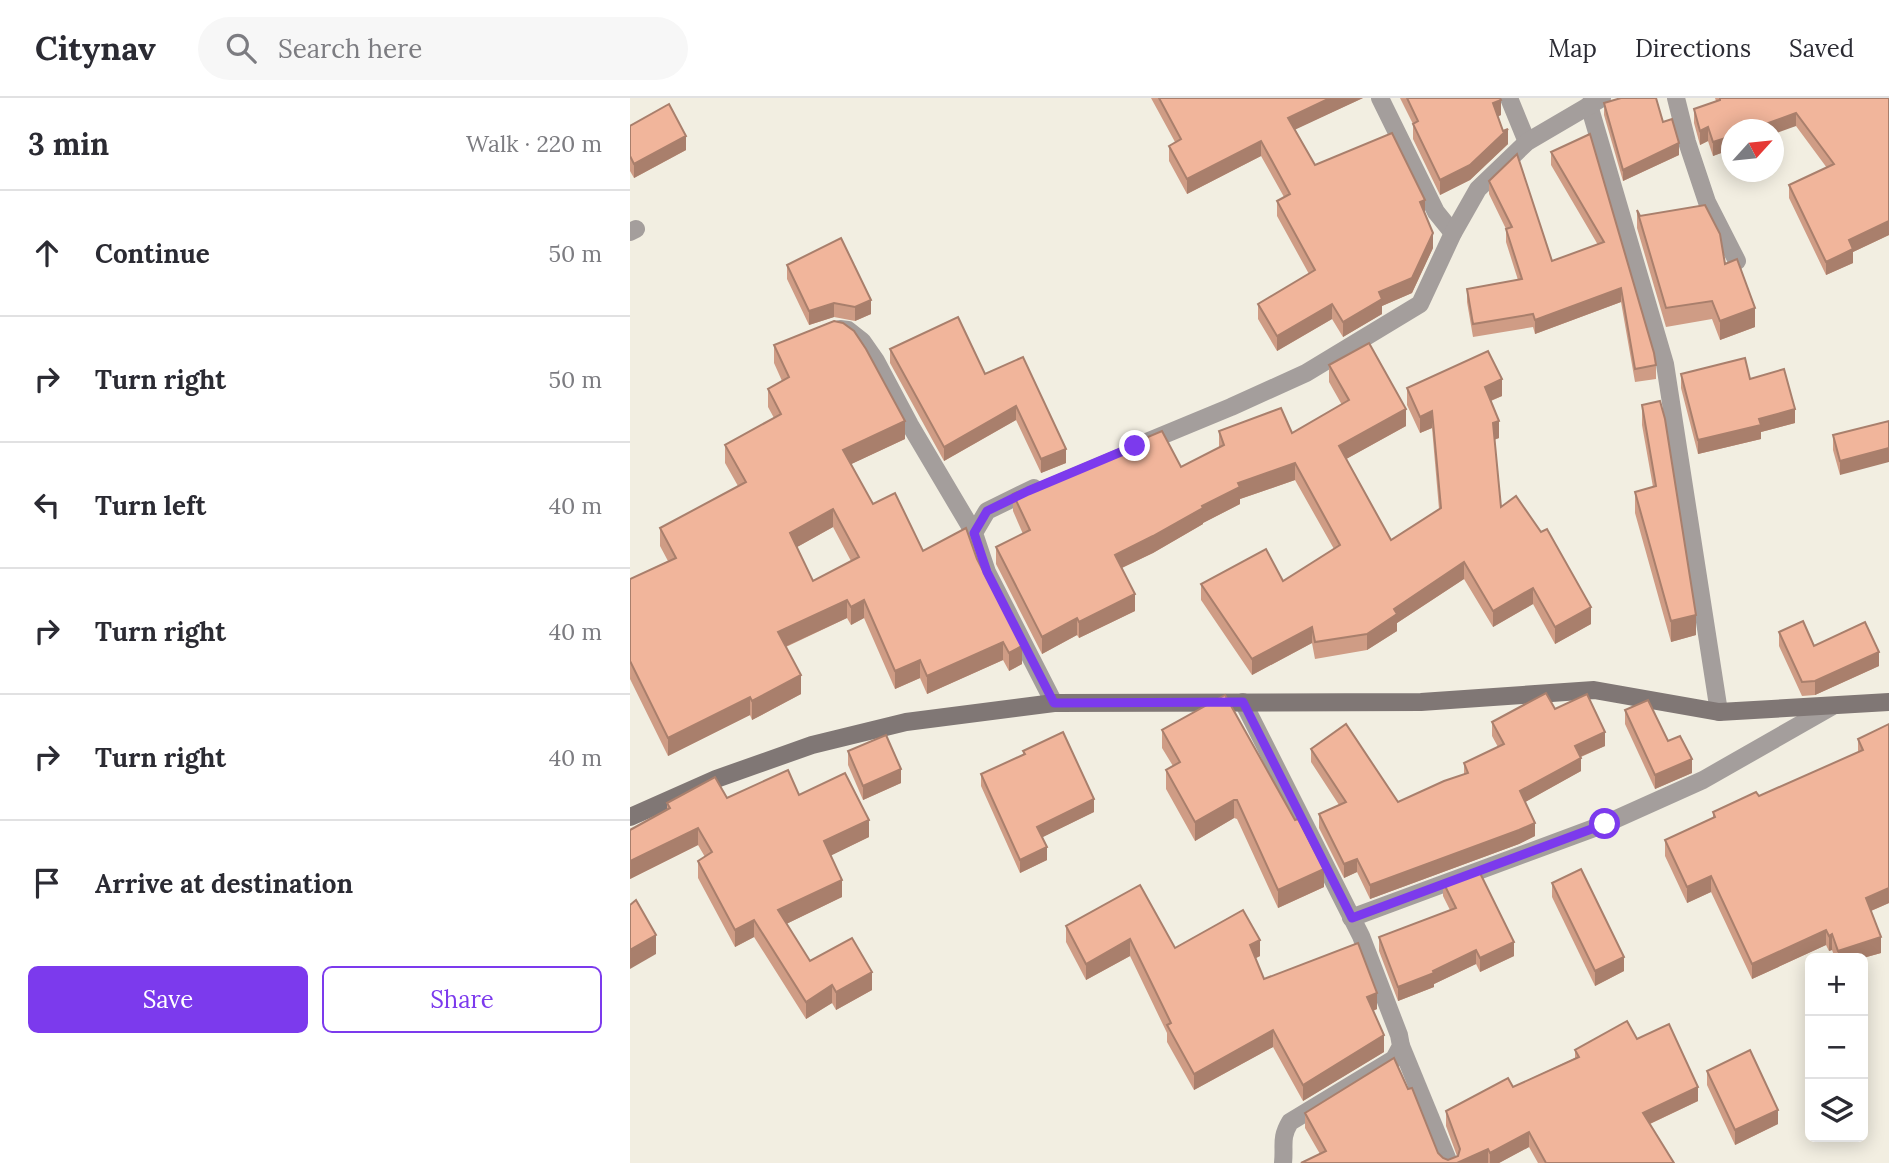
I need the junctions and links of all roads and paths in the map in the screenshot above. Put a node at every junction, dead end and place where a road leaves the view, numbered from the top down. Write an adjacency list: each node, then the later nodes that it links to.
1 (1380, 98): 6 (street)
2 (1509, 98): 5 (street)
3 (1676, 98): 7 (street)
4 (1596, 101): 5 (street); 16 (street)
5 (1527, 142): 6 (street)
6 (1453, 233): 9 (street)
7 (1737, 261)
8 (820, 333): 11 (street)
9 (1123, 451)
10 (1051, 481): 11 (street)
11 (974, 533): 14 (street)
12 (1243, 702): 14 (street); 16 (street); 18 (street)
13 (1889, 702): 15 (street)
14 (1054, 703): 17 (street)
15 (1831, 706): 16 (street); 18 (street)
16 (1719, 712)
17 (630, 817)
18 (1352, 918): 19 (street)
19 (1401, 1046): 20 (street); 21 (street)
20 (1283, 1163)
21 (1449, 1163)

